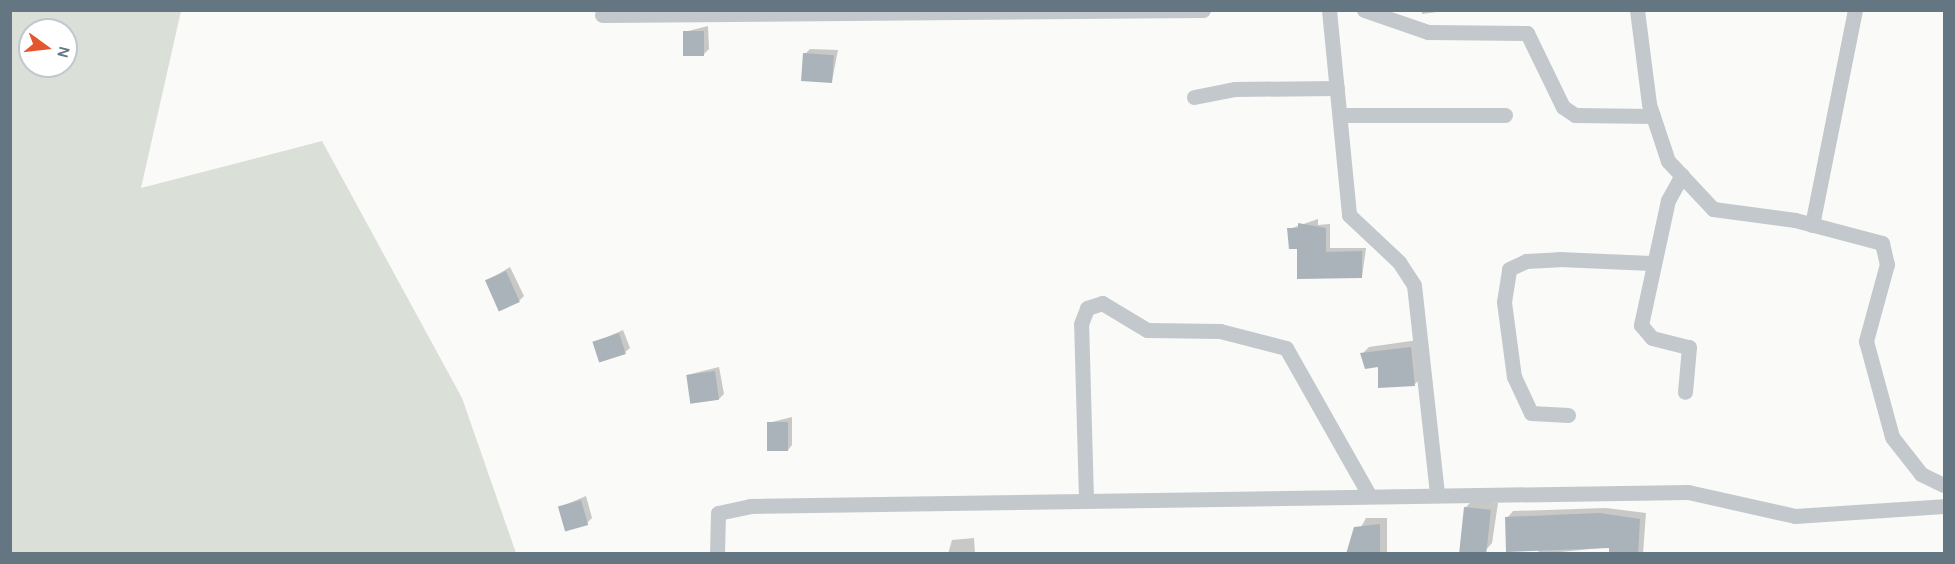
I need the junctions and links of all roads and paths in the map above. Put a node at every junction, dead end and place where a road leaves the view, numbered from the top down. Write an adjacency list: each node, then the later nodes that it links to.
1 (1203, 10): 6 (street)
2 (1329, 10): 7 (street)
3 (1364, 10): 11 (street)
4 (1637, 10): 11 (street)
5 (1855, 10): 13 (street)
6 (602, 15)
7 (1337, 88): 8 (street); 9 (street)
8 (1194, 97)
9 (1342, 115): 10 (street); 18 (street)
10 (1504, 115)
11 (1653, 116): 12 (street)
12 (1682, 175): 13 (street); 14 (street)
13 (1812, 225): 17 (street)
14 (1651, 263): 15 (street); 16 (street)
15 (1685, 392)
16 (1568, 415)
17 (1944, 485)
18 (1437, 494): 19 (street); 21 (street)
19 (1369, 495): 20 (street); 20 (street)
20 (1086, 499): 22 (street)
21 (1944, 506)
22 (717, 554)

